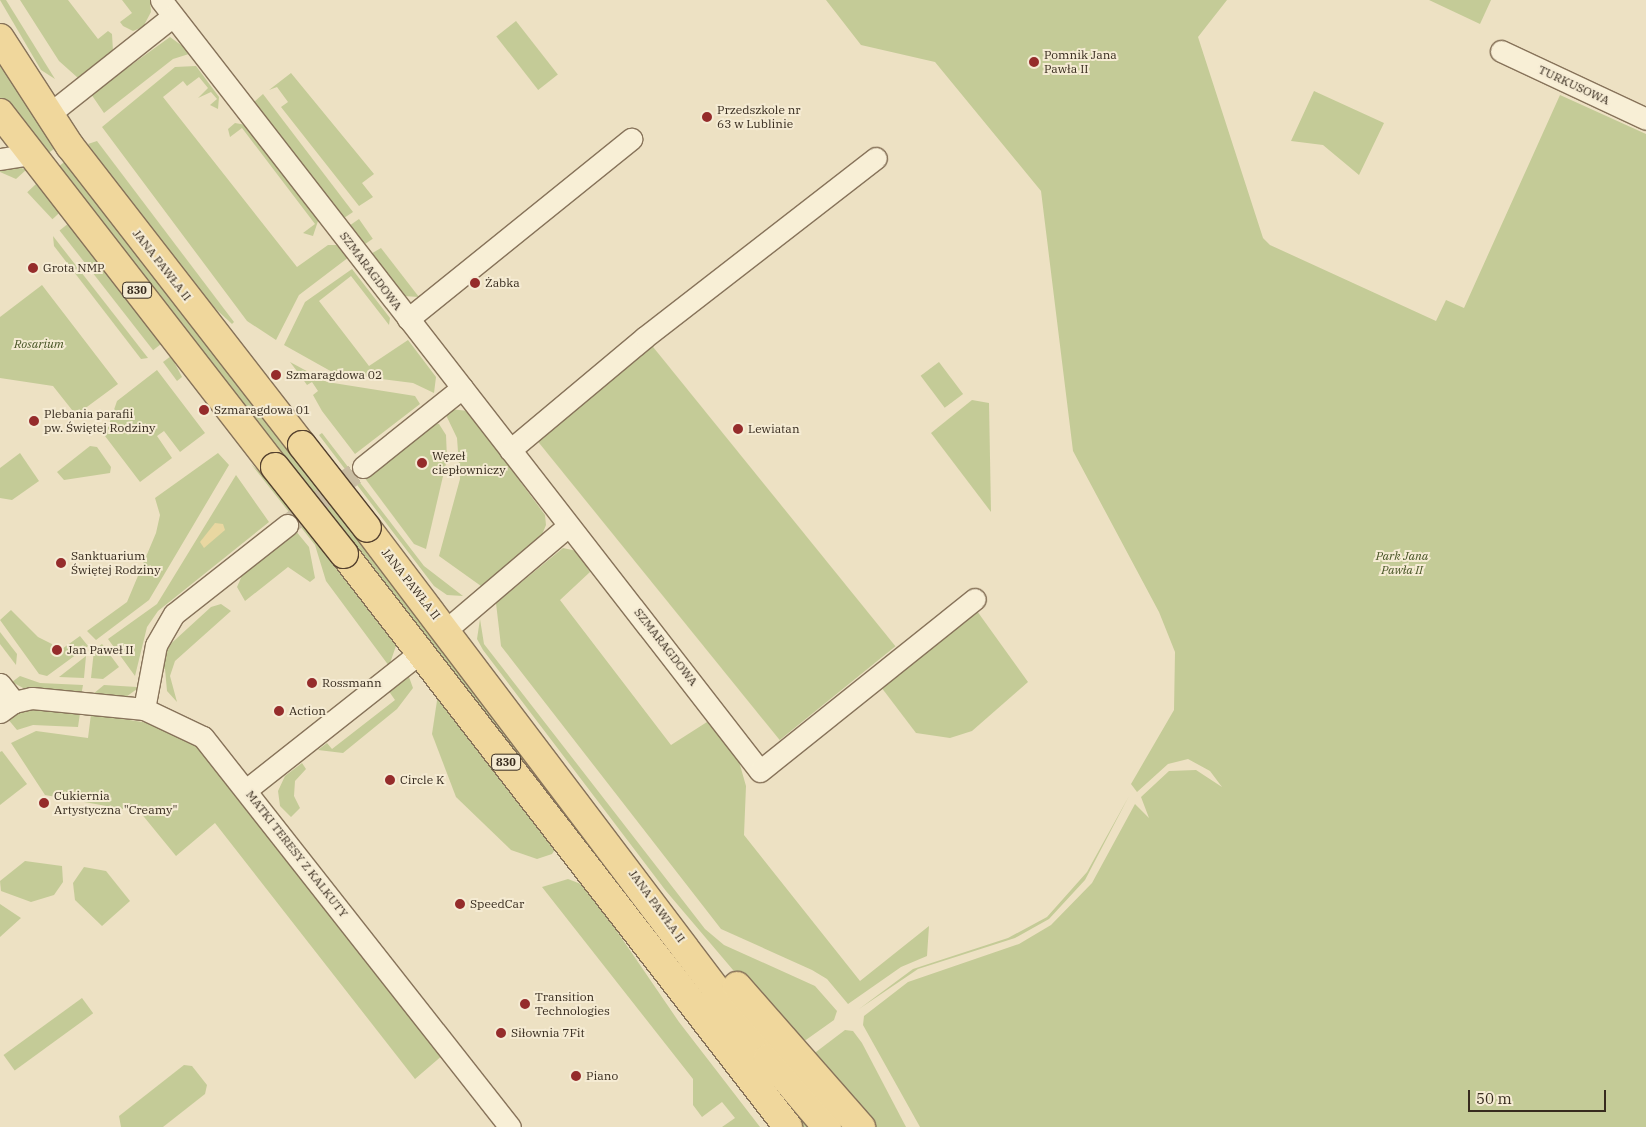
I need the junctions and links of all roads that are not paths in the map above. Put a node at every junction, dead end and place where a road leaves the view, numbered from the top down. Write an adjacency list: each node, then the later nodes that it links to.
1 (167, 8): 5 (street, SZMARAGDOWA); 11 (street, SZMARAGDOWA)
2 (0, 38): 5 (main road, JANA PAWŁA II / 830)
3 (1502, 51): 6 (street, TURKUSOWA)
4 (0, 113): 8 (main road, 830)
5 (48, 116): 18 (main road, JANA PAWŁA II / 830, bridge)
6 (1646, 119)
7 (631, 139): 11 (street)
8 (32, 154): 10 (street); 19 (main road, 830, bridge)
9 (876, 158): 13 (street)
10 (0, 159)
11 (408, 319): 12 (street, SZMARAGDOWA)
12 (462, 388): 13 (street, SZMARAGDOWA); 14 (street)
13 (510, 450): 16 (street, SZMARAGDOWA)
14 (363, 467)
15 (286, 525): 22 (street)
16 (568, 526): 17 (street, SZMARAGDOWA); 18 (street)
17 (975, 599)
18 (447, 630): 24 (main road, JANA PAWŁA II / 830)
19 (421, 652): 23 (street); 26 (main road, 830)
20 (0, 684): 21 (street, MATKI TERESY Z KALKUTY)
21 (7, 707): 22 (street, MATKI TERESY Z KALKUTY)
22 (144, 709): 23 (street, MATKI TERESY Z KALKUTY)
23 (246, 790): 25 (street, MATKI TERESY Z KALKUTY)
24 (632, 873): 27 (main road, JANA PAWŁA II / 830); 28 (main road)
25 (510, 1127)
26 (788, 1127)
27 (827, 1127)
28 (861, 1127)

